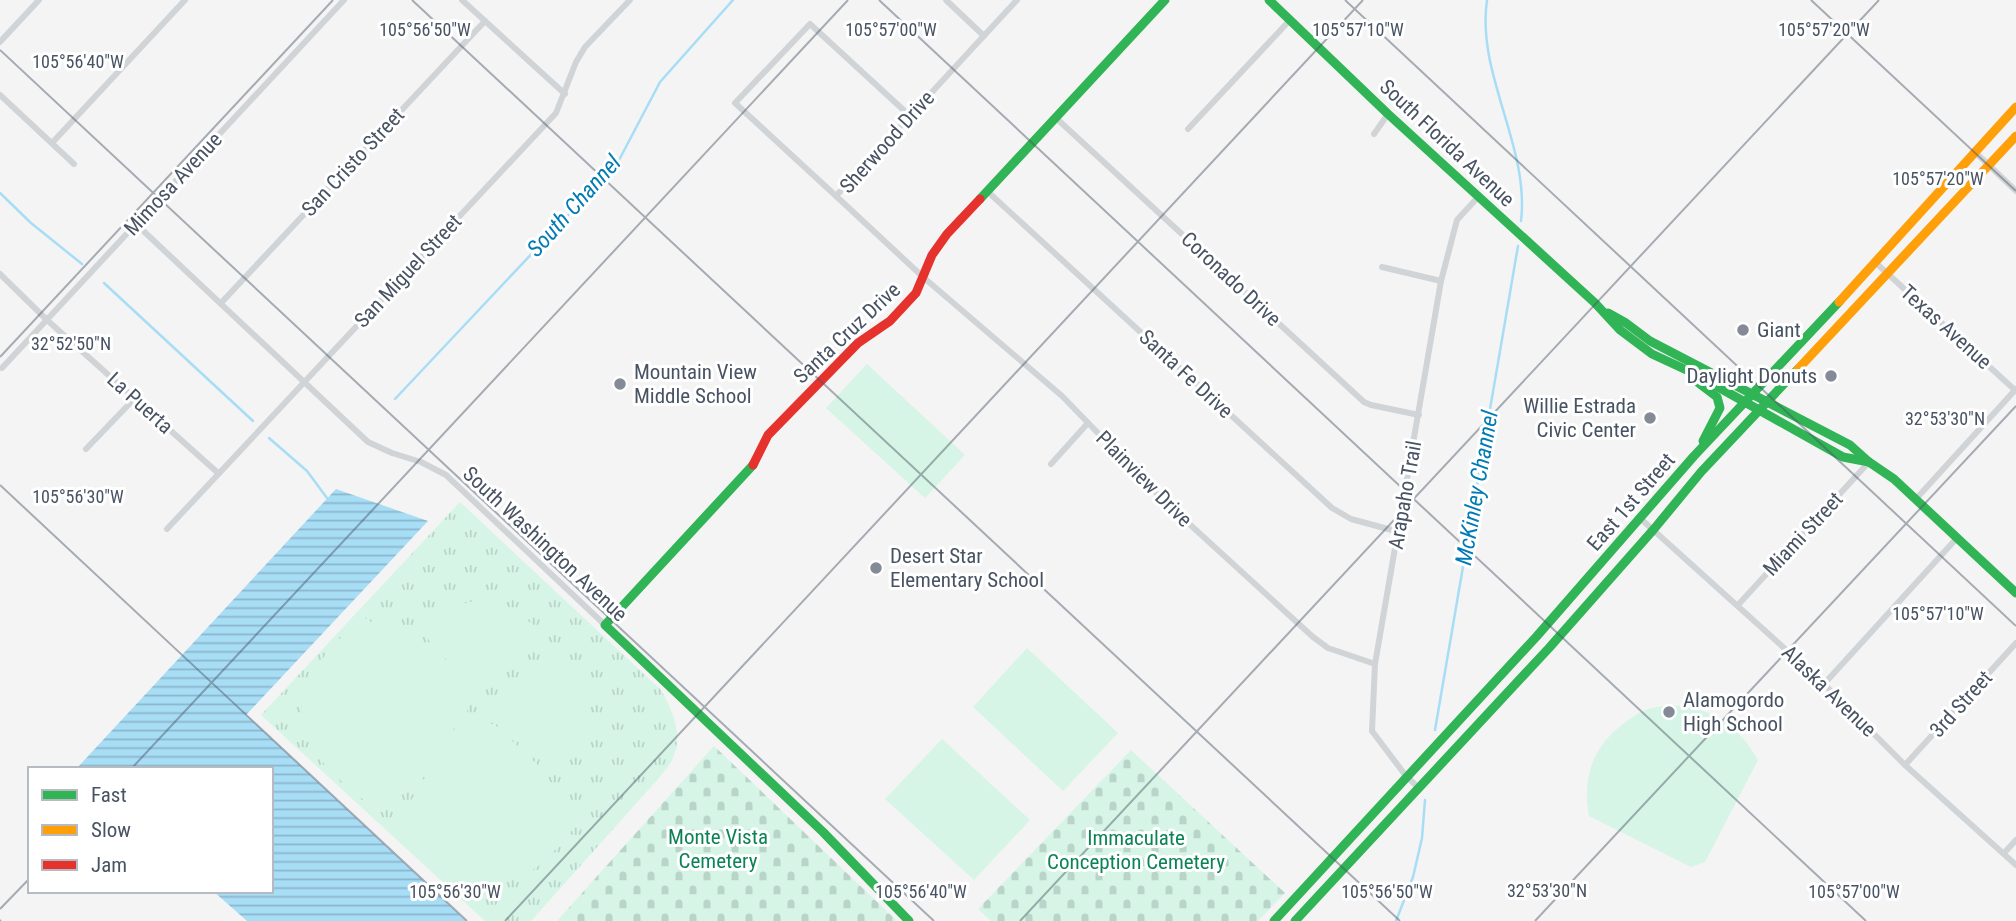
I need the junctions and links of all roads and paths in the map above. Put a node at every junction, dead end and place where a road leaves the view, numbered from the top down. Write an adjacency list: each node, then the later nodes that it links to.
1 (39, 0): 13 (street)
2 (185, 0): 23 (street)
3 (344, 0): 31 (street, Mimosa Avenue)
4 (462, 0): 11 (street)
5 (630, 0): 14 (street, San Miguel Street)
6 (946, 0): 12 (street)
7 (1017, 0): 12 (street, Sherwood Drive)
8 (1165, 0): 19 (main road, Santa Cruz Drive)
9 (1269, 0): 10 (main road, South Florida Avenue)
10 (1290, 20): 17 (main road, South Florida Avenue); 20 (street)
11 (485, 21): 14 (street); 38 (street, San Cristo Street)
12 (984, 36): 18 (street, Sherwood Drive)
13 (0, 42)
14 (565, 94): 43 (street, San Miguel Street)
15 (0, 95): 23 (street)
16 (2016, 107): 24 (main road, East 1st Street)
17 (1388, 114): 21 (street); 30 (main road, South Florida Avenue)
18 (911, 116): 29 (street, Sherwood Drive); 29 (street)
19 (1056, 118): 27 (main road, Santa Cruz Drive); 50 (street, Coronado Drive)
20 (1188, 129)
21 (1374, 134)
22 (2016, 136): 26 (main road, East 1st Street)
23 (52, 143): 25 (street)
24 (1975, 152): 26 (street); 32 (main road, East 1st Street)
25 (74, 164)
26 (1988, 165): 28 (street); 34 (main road, East 1st Street)
27 (987, 191): 36 (main road, Santa Cruz Drive); 61 (street, Santa Fe Drive)
28 (2016, 191)
29 (836, 196): 36 (street, Sherwood Drive)
30 (1479, 197): 37 (street, Arapaho Trail); 39 (main road, South Florida Avenue)
31 (136, 224): 38 (street, South Washington Avenue); 40 (street, Mimosa Avenue)
32 (1876, 264): 34 (street, Texas Avenue); 45 (main road, East 1st Street)
33 (1382, 267): 37 (street)
34 (1887, 273): 44 (street, Texas Avenue); 47 (main road, East 1st Street)
35 (0, 274): 40 (street, La Puerta)
36 (923, 277): 51 (street, Plainview Drive); 65 (main road, Santa Cruz Drive)
37 (1441, 281): 50 (street, Arapaho Trail)
38 (221, 303): 43 (street, South Washington Avenue)
39 (1603, 311): 41 (main road, South Florida Avenue); 45 (main road, South Florida Avenue)
40 (47, 320): 42 (street, Mimosa Avenue); 46 (street, La Puerta)
41 (1651, 354): 48 (main road, South Florida Avenue); 53 (main road)
42 (2, 368)
43 (304, 383): 56 (street, San Miguel Street); 65 (street, South Washington Avenue)
44 (2016, 390): 57 (street)
45 (1752, 393): 47 (main road, South Florida Avenue); 48 (main road, East 1st Street)
46 (135, 398): 52 (street); 56 (street, La Puerta)
47 (1768, 401): 49 (main road, East 1st Street); 54 (main road, South Florida Avenue)
48 (1744, 402): 49 (main road, South Florida Avenue); 53 (main road, East 1st Street)
49 (1759, 411): 54 (main road, South Florida Avenue); 60 (main road, East 1st Street)
50 (1419, 415): 61 (street, Arapaho Trail)
51 (1088, 423): 55 (street); 67 (street, Plainview Drive)
52 (86, 449)
53 (1694, 456): 58 (main road, East 1st Street)
54 (1869, 462): 57 (main road, South Florida Avenue); 64 (street, Miami Street)
55 (1051, 464)
56 (218, 473): 59 (street, San Miguel Street)
57 (1915, 500): 62 (main road, South Florida Avenue)
58 (1641, 519): 60 (street, Alaska Avenue); 70 (main road, East 1st Street)
59 (167, 529)
60 (1654, 529): 64 (street, Alaska Avenue); 71 (main road, East 1st Street)
61 (1399, 532): 67 (street, Arapaho Trail)
62 (1956, 538): 63 (main road, South Florida Avenue); 68 (street)
63 (2016, 593)
64 (1738, 605): 68 (street, Alaska Avenue)
65 (605, 625): 77 (main road, South Washington Avenue)
66 (2016, 643): 69 (street, 3rd Street)
67 (1375, 664): 70 (street, Arapaho Trail)
68 (1824, 684): 69 (street, Alaska Avenue)
69 (1905, 765): 74 (street, Alaska Avenue)
70 (1406, 776): 71 (street, Arapaho Trail); 73 (main road, East 1st Street)
71 (1419, 788): 75 (main road, East 1st Street)
72 (2016, 840): 74 (street)
73 (1338, 851): 75 (street); 78 (main road, East 1st Street)
74 (2004, 853): 76 (street, Alaska Avenue)
75 (1349, 863): 79 (main road, East 1st Street)
76 (2016, 864)
77 (909, 921)
78 (1274, 921)
79 (1295, 921)

